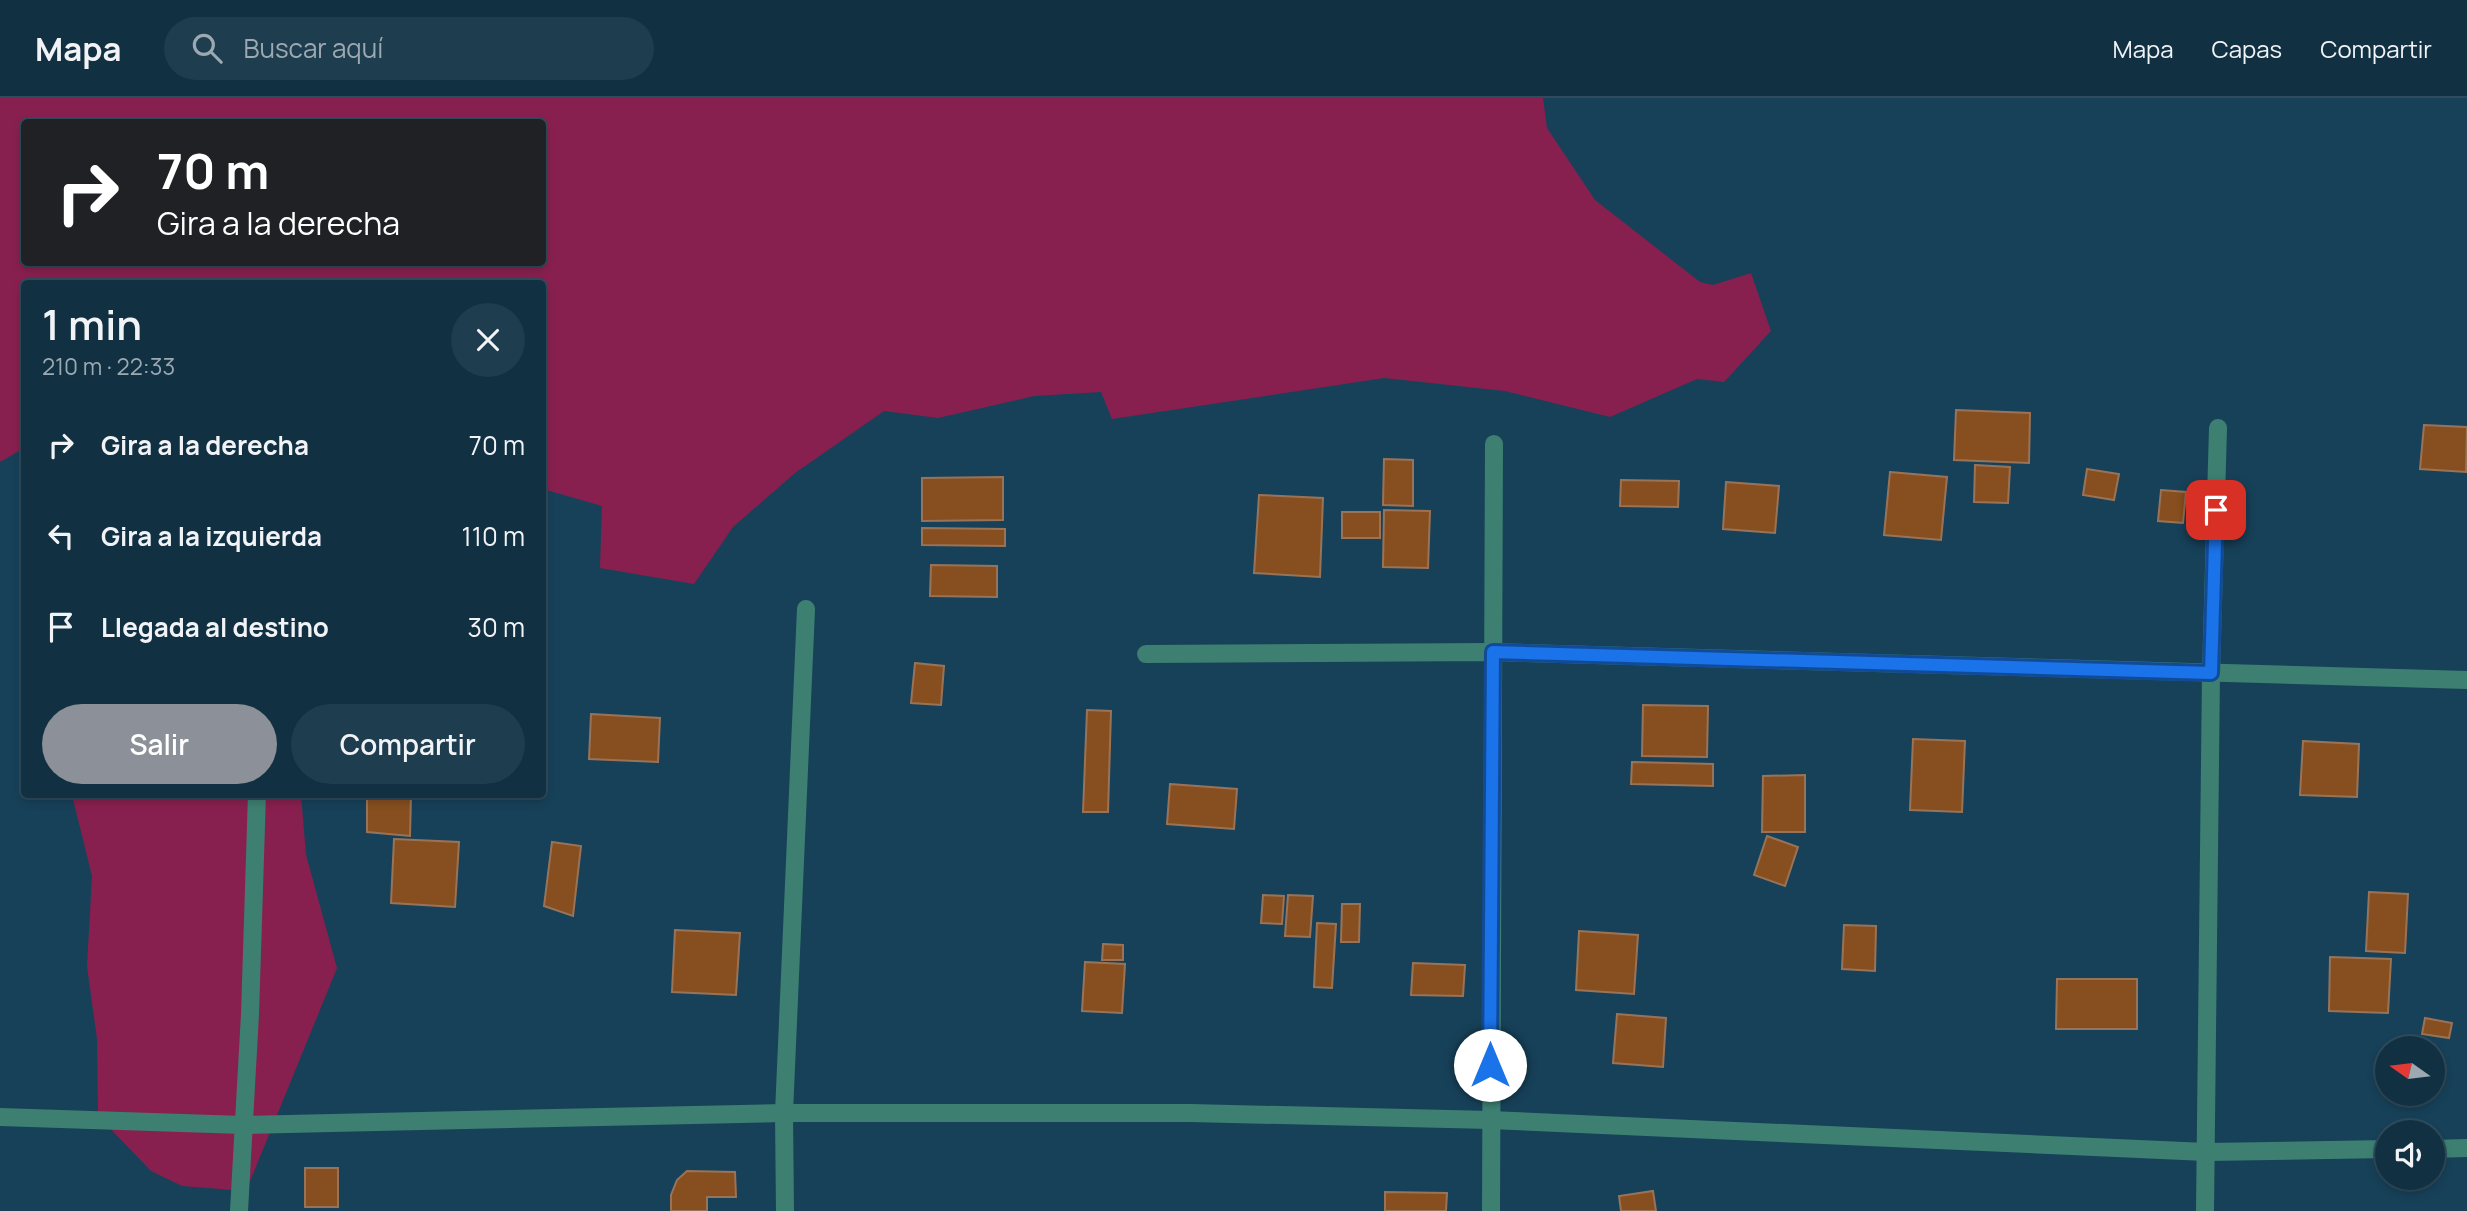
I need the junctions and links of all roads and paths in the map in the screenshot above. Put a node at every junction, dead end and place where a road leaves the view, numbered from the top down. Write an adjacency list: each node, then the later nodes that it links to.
1 (2218, 428): 6 (street)
2 (1494, 444): 4 (street)
3 (806, 609): 9 (street)
4 (1493, 652): 5 (street); 6 (street); 11 (street)
5 (1146, 654)
6 (2211, 673): 7 (street); 16 (street)
7 (2467, 680)
8 (257, 798): 12 (street)
9 (785, 1113): 11 (street); 12 (street); 18 (street)
10 (0, 1117): 12 (street)
11 (1490, 1120): 16 (street); 19 (street)
12 (243, 1125): 17 (street)
13 (2467, 1148): 15 (street)
14 (2375, 1149): 16 (street)
15 (2445, 1149)
16 (2206, 1152): 20 (street)
17 (239, 1211)
18 (785, 1211)
19 (1491, 1211)
20 (2204, 1211)

